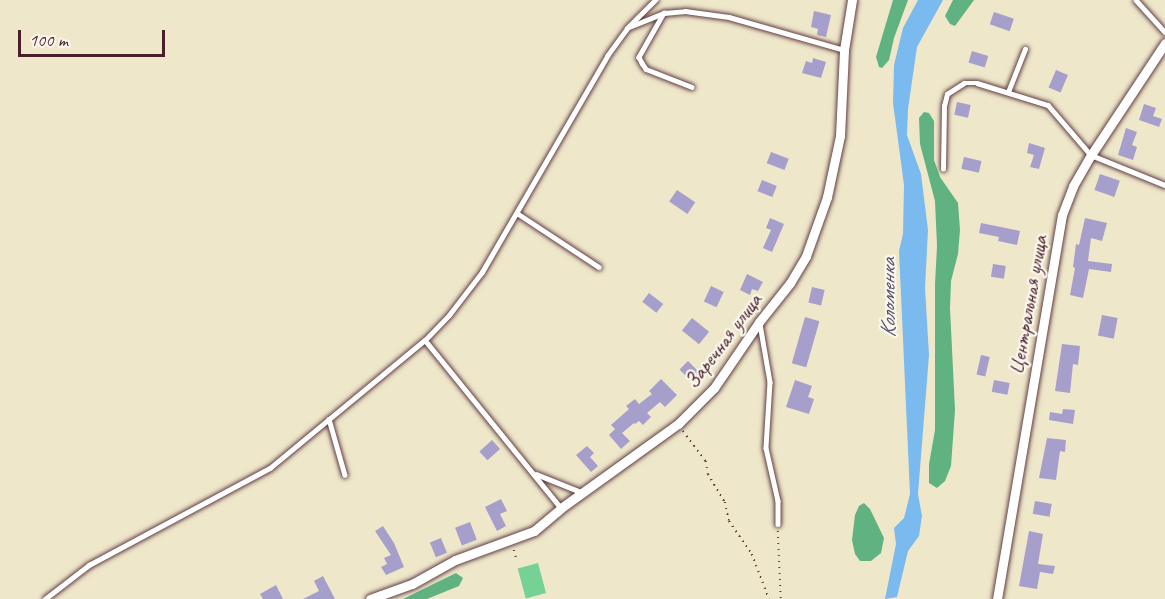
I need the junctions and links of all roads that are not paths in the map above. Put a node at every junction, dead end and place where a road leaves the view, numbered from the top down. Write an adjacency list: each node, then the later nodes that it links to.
1 (655, 0): 5 (lane)
2 (852, 0): 9 (street, Заречная улица)
3 (1136, 0): 6 (lane)
4 (664, 13): 5 (lane); 9 (lane); 10 (lane)
5 (627, 28): 15 (lane)
6 (1165, 32)
7 (1165, 43): 12 (street, Центральная улица)
8 (1025, 49): 11 (lane)
9 (844, 50): 17 (street, Заречная улица)
10 (692, 87)
11 (1008, 92): 12 (lane); 13 (lane)
12 (1091, 155): 14 (lane); 27 (street, Центральная улица)
13 (943, 169)
14 (1165, 185)
15 (518, 213): 16 (lane); 18 (lane)
16 (599, 267)
17 (759, 322): 22 (street, Заречная улица); 24 (lane)
18 (424, 340): 19 (lane); 20 (lane)
19 (329, 419): 21 (lane); 25 (lane)
20 (533, 473): 22 (lane); 23 (lane)
21 (345, 474)
22 (583, 493): 23 (street, Заречная улица)
23 (561, 508): 26 (street, Заречная улица)
24 (778, 524)
25 (45, 599)
26 (370, 599)
27 (997, 599)

